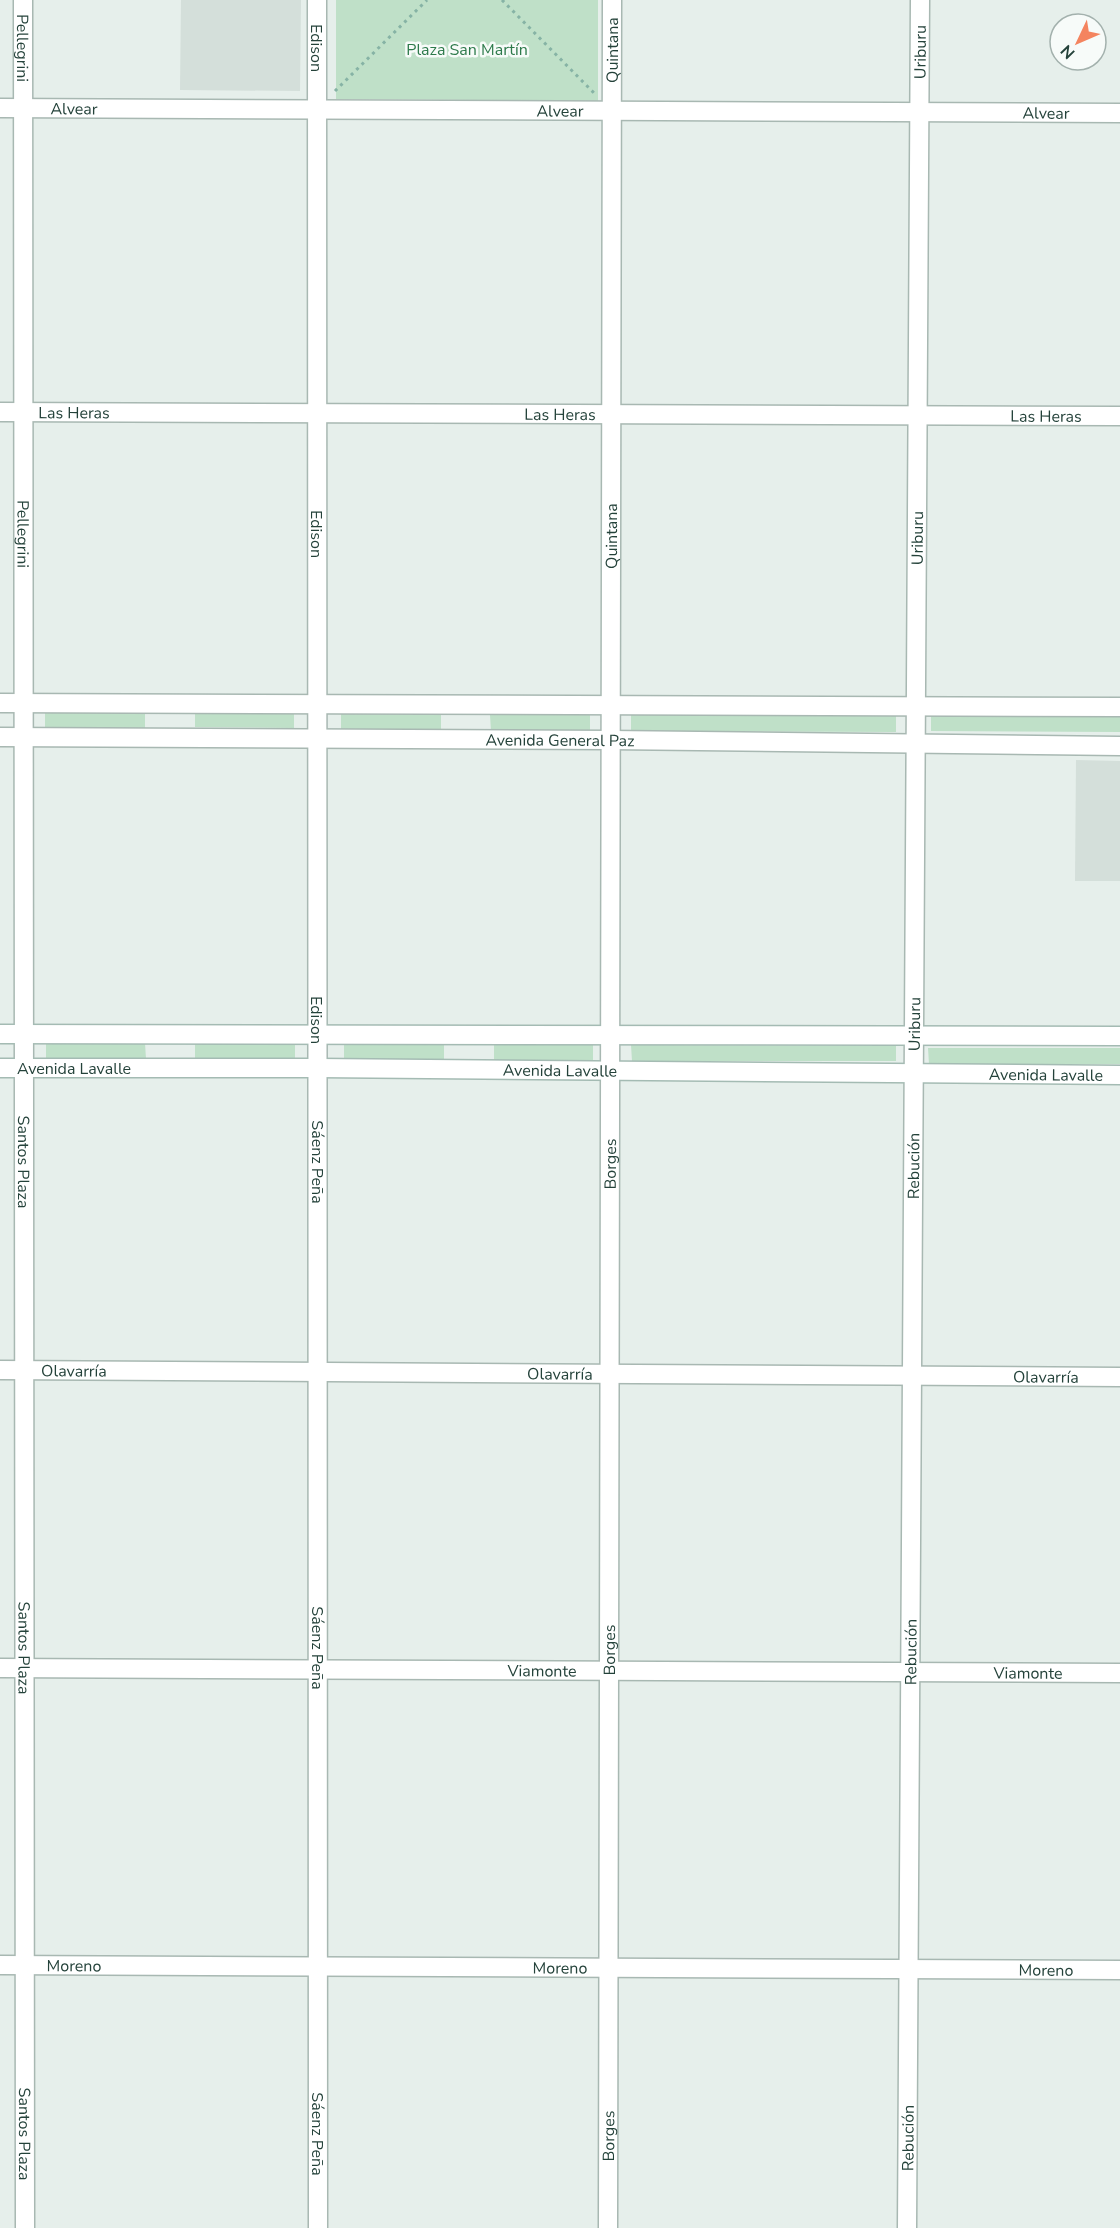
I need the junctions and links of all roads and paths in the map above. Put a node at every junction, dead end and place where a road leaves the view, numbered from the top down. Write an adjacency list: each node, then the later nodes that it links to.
1 (23, 0): 8 (street, Pellegrini)
2 (317, 0): 9 (street, Edison)
3 (427, 0): 9 (path)
4 (502, 0): 10 (path)
5 (612, 0): 10 (street, Quintana)
6 (920, 0): 11 (street, Uriburu)
7 (0, 108): 8 (street, Alvear)
8 (23, 108): 9 (street, Alvear); 14 (street, Pellegrini)
9 (317, 110): 10 (street, Alvear); 15 (street, Edison)
10 (612, 111): 11 (street, Alvear); 16 (street, Quintana)
11 (919, 112): 12 (street, Alvear); 17 (street, Uriburu)
12 (1120, 113)
13 (0, 412): 14 (street, Las Heras)
14 (23, 412): 15 (street, Las Heras); 20 (street, Pellegrini)
15 (317, 414): 16 (street, Las Heras); 21 (street, Edison)
16 (611, 414): 17 (street, Las Heras); 22 (street, Quintana)
17 (917, 416): 18 (street, Las Heras); 23 (street, Uriburu)
18 (1120, 416)
19 (0, 703): 20 (street)
20 (24, 703): 21 (street); 26 (street, Pellegrini)
21 (317, 704): 22 (street); 27 (street, Edison)
22 (610, 705): 23 (street); 28 (street, Quintana)
23 (916, 706): 24 (street); 29 (street, Uriburu)
24 (1120, 707)
25 (0, 737): 26 (street, Avenida General Paz)
26 (24, 737): 27 (street, Avenida General Paz); 32 (street, Pellegrini)
27 (317, 739): 28 (street, Avenida General Paz); 33 (street, Edison)
28 (610, 740): 29 (street, Avenida General Paz); 34 (street, Quintana)
29 (915, 744): 30 (street, Avenida General Paz); 35 (street, Uriburu)
30 (1120, 746)
31 (0, 1034): 32 (street, Avenida Lavalle)
32 (24, 1034): 33 (street, Avenida Lavalle); 38 (street, Pellegrini)
33 (318, 1035): 34 (street, Avenida Lavalle); 39 (street, Edison)
34 (609, 1035): 35 (street, Avenida Lavalle); 40 (street, Quintana)
35 (914, 1036): 36 (street, Avenida Lavalle); 41 (street, Uriburu)
36 (1120, 1036)
37 (0, 1068): 38 (street, Avenida Lavalle)
38 (24, 1068): 39 (street, Avenida Lavalle); 44 (street, Santos Plaza)
39 (318, 1068): 40 (street, Avenida Lavalle); 45 (street, Sáenz Peña)
40 (611, 1072): 41 (street, Avenida Lavalle); 46 (street, Borges)
41 (914, 1075): 42 (street, Avenida Lavalle); 47 (street, Rebución)
42 (1120, 1075)
43 (0, 1370): 44 (street, Olavarría)
44 (24, 1370): 45 (street, Olavarría); 50 (street, Santos Plaza)
45 (318, 1372): 46 (street, Olavarría); 51 (street, Sáenz Peña)
46 (610, 1373): 47 (street, Olavarría); 52 (street, Borges)
47 (912, 1376): 48 (street, Olavarría); 53 (street, Rebución)
48 (1120, 1377)
49 (0, 1668): 50 (street, Viamonte)
50 (24, 1668): 51 (street, Viamonte); 56 (street, Santos Plaza)
51 (318, 1670): 52 (street, Viamonte); 57 (street, Sáenz Peña)
52 (609, 1670): 53 (street, Viamonte); 58 (street, Borges)
53 (910, 1672): 54 (street, Viamonte); 59 (street, Rebución)
54 (1120, 1673)
55 (0, 1965): 56 (street, Moreno)
56 (24, 1966): 57 (street, Moreno); 61 (street, Santos Plaza)
57 (318, 1967): 58 (street, Moreno); 62 (street, Sáenz Peña)
58 (608, 1967): 59 (street, Moreno); 63 (street, Borges)
59 (908, 1969): 60 (street, Moreno); 64 (street, Rebución)
60 (1120, 1970)
61 (25, 2228)
62 (318, 2228)
63 (608, 2228)
64 (907, 2228)

